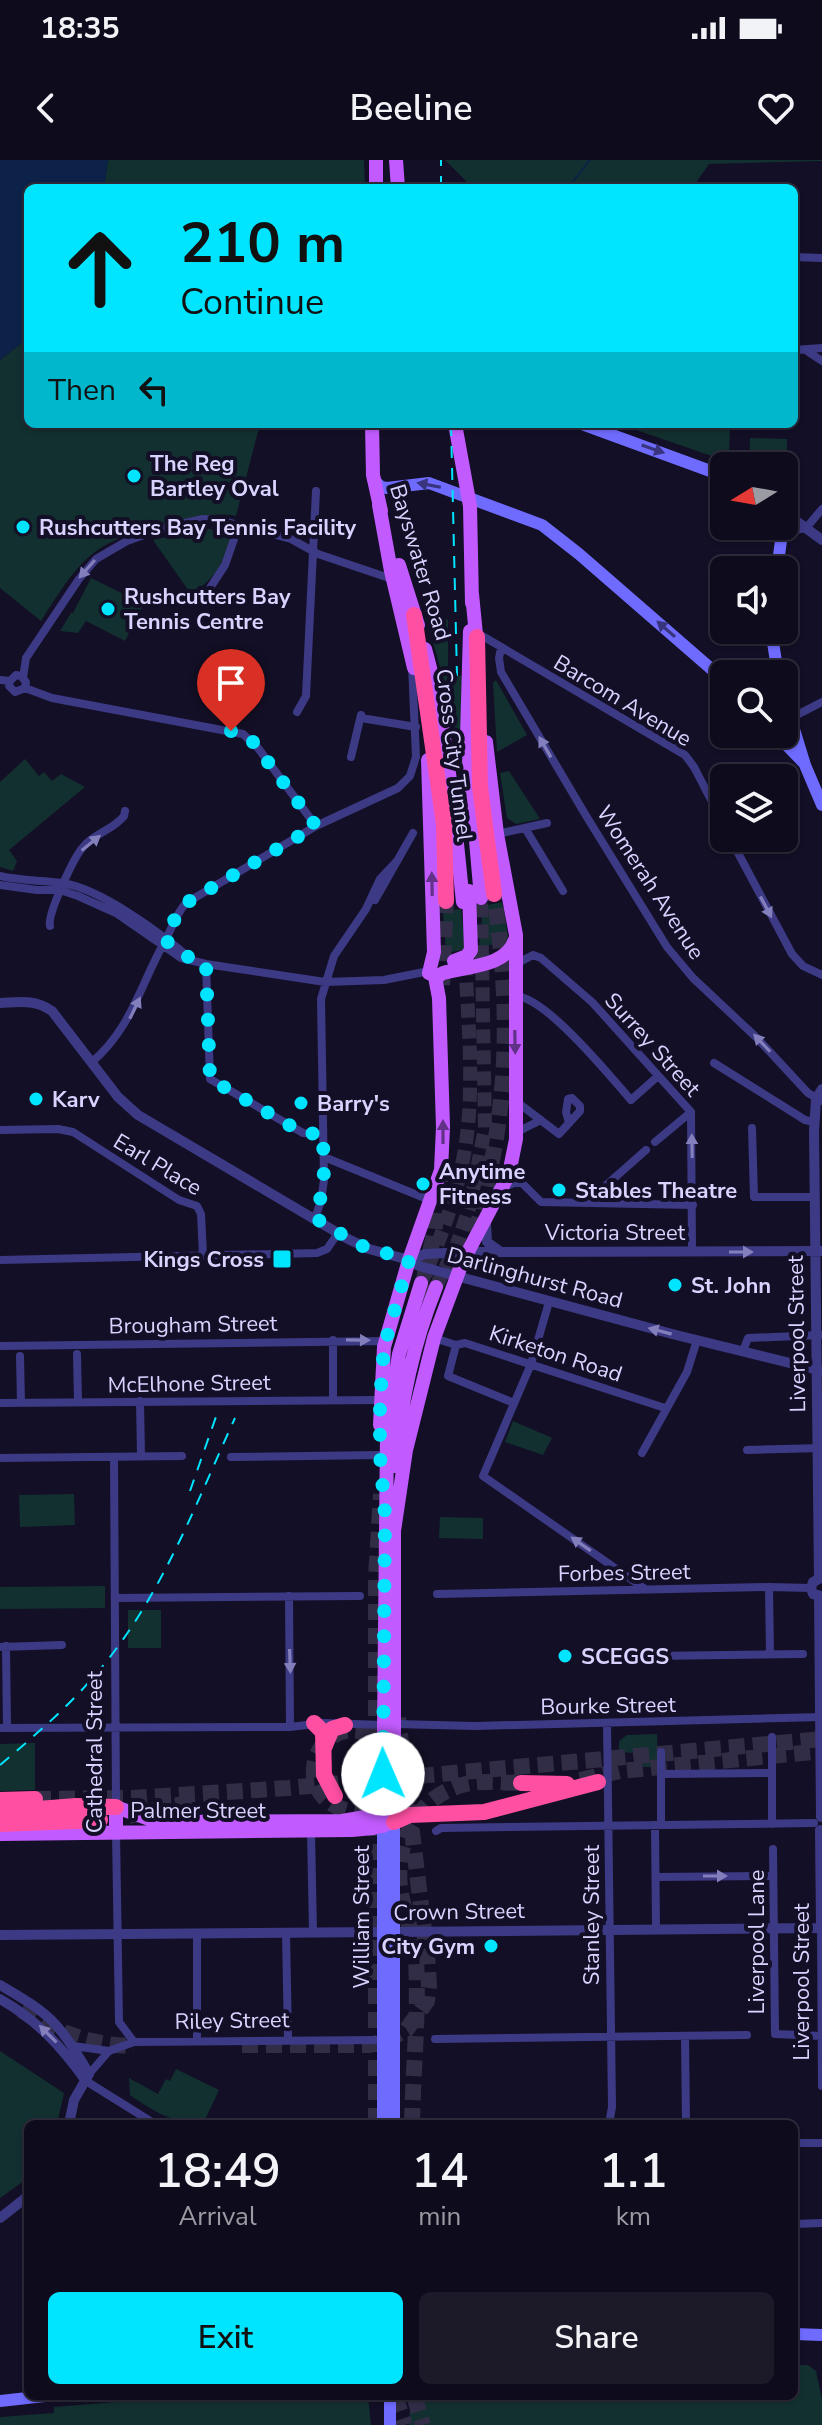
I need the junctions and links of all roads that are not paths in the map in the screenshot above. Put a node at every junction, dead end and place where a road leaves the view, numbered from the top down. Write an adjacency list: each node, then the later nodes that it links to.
1 (376, 160): 3 (main road)
2 (396, 160): 4 (main road)
3 (376, 184)
4 (398, 184)
5 (798, 257): 6 (street)
6 (822, 258)
7 (822, 348): 9 (street)
8 (798, 350): 9 (street)
9 (807, 351): 10 (street)
10 (822, 361)
11 (372, 428): 15 (main road, Bayswater Road)
12 (456, 428): 17 (main road)
13 (593, 428): 14 (main road, one-way to 14)
14 (710, 471)
15 (373, 479): 17 (main road, one-way to 15); 18 (main road, Bayswater Road)
16 (316, 491): 25 (street)
17 (469, 497): 28 (main road); 34 (main road, one-way to 17)
18 (379, 505): 26 (main road); 29 (main road, Bayswater Road)
19 (822, 509): 22 (street)
20 (798, 521): 22 (street)
21 (239, 525): 25 (street); 27 (street); 35 (street, one-way to 35)
22 (807, 527): 23 (street); 24 (street)
23 (798, 528)
24 (822, 540)
25 (314, 552): 26 (street); 39 (street)
26 (393, 580): 31 (main road)
27 (210, 588)
28 (472, 594): 30 (main road); 59 (main road)
29 (414, 615): 33 (main road, Bayswater Road); 60 (highway, Cross City Tunnel)
30 (477, 635): 32 (street, Barcom Avenue); 53 (main road); 59 (highway, Cross City Tunnel)
31 (407, 637): 41 (street, Bayswater Road); 65 (main road, one-way to 31)
32 (501, 648): 46 (street, Barcom Avenue); 73 (street, Womerah Avenue, one-way to 32)
33 (428, 659): 60 (main road, Bayswater Road); 65 (main road)
34 (710, 668)
35 (23, 678): 36 (street); 37 (street)
36 (5, 680): 37 (street)
37 (25, 688): 50 (street)
38 (822, 702): 40 (street)
39 (297, 712)
40 (798, 714)
41 (416, 727): 44 (street); 50 (street, Bayswater Road)
42 (798, 742): 45 (main road)
43 (789, 748): 45 (main road)
44 (351, 757)
45 (805, 765): 47 (main road)
46 (710, 798)
47 (822, 805)
48 (125, 811): 57 (street, one-way to 48)
49 (547, 823): 51 (street)
50 (316, 826): 62 (street, Bayswater Road)
51 (525, 828): 53 (street); 58 (street)
52 (413, 833): 67 (street)
53 (497, 834): 63 (main road)
54 (737, 852): 66 (street, one-way to 66)
55 (0, 876): 57 (street)
56 (0, 885): 57 (street)
57 (62, 886): 61 (street); 62 (street)
58 (563, 891)
59 (487, 896)
60 (454, 901)
61 (50, 926)
62 (163, 943): 64 (street); 70 (street, Bayswater Road, one-way to 62)
63 (512, 959): 65 (main road); 65 (main road); 68 (main road); 72 (street, Surrey Street)
64 (206, 964): 67 (street); 82 (street)
65 (439, 967): 67 (street); 88 (main road, one-way to 65)
66 (822, 975)
67 (325, 982): 82 (street)
68 (514, 996): 72 (street); 74 (main road, one-way to 74)
69 (0, 1003): 70 (street, Darlinghurst Road)
70 (91, 1063): 92 (street, Darlinghurst Road)
71 (714, 1063): 77 (street)
72 (658, 1076): 75 (street, Surrey Street)
73 (820, 1096): 77 (street, Liverpool Street)
74 (517, 1102): 76 (street); 81 (main road)
75 (691, 1112): 83 (street); 90 (street, Surrey Street, one-way to 75)
76 (541, 1120): 78 (street); 81 (street)
77 (814, 1122): 87 (street, Liverpool Street)
78 (569, 1123)
79 (752, 1128): 87 (street)
80 (0, 1130): 98 (street, Earl Place)
81 (517, 1132): 86 (main road)
82 (323, 1134): 85 (street)
83 (655, 1142)
84 (646, 1150): 89 (street)
85 (324, 1157): 88 (street); 92 (street)
86 (503, 1187): 89 (street); 91 (main road)
87 (815, 1197): 94 (street, Liverpool Street)
88 (432, 1201): 99 (main road)
89 (586, 1203): 90 (street)
90 (693, 1205): 97 (street, Surrey Street)
91 (489, 1214): 95 (main road); 96 (street)
92 (315, 1218): 93 (street, Darlinghurst Road)
93 (338, 1233): 98 (street); 99 (street, Darlinghurst Road)
94 (818, 1251): 97 (street, Victoria Street, one-way to 94); 103 (street, Liverpool Street)
95 (467, 1252): 96 (street, Victoria Street); 99 (street, Victoria Street); 101 (main road)
96 (502, 1252): 97 (street, Victoria Street)
97 (692, 1252)
98 (203, 1255): 100 (street)
99 (413, 1258): 101 (street, Darlinghurst Road); 107 (main road)
100 (0, 1260)
101 (458, 1272): 102 (street, Darlinghurst Road); 104 (main road)
102 (549, 1302): 106 (street, Darlinghurst Road, one-way to 102); 113 (street)
103 (819, 1335): 110 (street); 114 (street, Liverpool Street)
104 (434, 1338): 108 (street, Kirketon Road); 133 (main road)
105 (333, 1340): 107 (street, Brougham Street, one-way to 107); 109 (street, Brougham Street); 115 (street)
106 (697, 1340): 110 (street, Darlinghurst Road); 122 (street)
107 (386, 1341): 116 (main road)
108 (456, 1345): 113 (street, Kirketon Road); 121 (street)
109 (0, 1346)
110 (743, 1351): 114 (street, Darlinghurst Road)
111 (77, 1354): 118 (street)
112 (20, 1356): 120 (street)
113 (531, 1364): 121 (street); 122 (street, Kirketon Road)
114 (820, 1370): 123 (street, Liverpool Street)
115 (333, 1399): 116 (street, McElhone Street); 117 (street, McElhone Street)
116 (380, 1400): 126 (main road)
117 (140, 1401): 118 (street, McElhone Street); 127 (street)
118 (78, 1402): 120 (street, McElhone Street)
119 (0, 1403): 120 (street, McElhone Street)
120 (21, 1403)
121 (514, 1403): 136 (street, one-way to 121)
122 (665, 1408): 125 (street)
123 (820, 1448): 124 (street); 134 (street, Liverpool Street)
124 (747, 1450)
125 (642, 1453)
126 (380, 1455): 130 (street); 132 (main road)
127 (141, 1456): 128 (street); 129 (street)
128 (182, 1456)
129 (114, 1457): 131 (street); 141 (street, Cathedral Street)
130 (231, 1457)
131 (0, 1458)
132 (385, 1514): 133 (main road, William Street); 151 (main road, William Street)
133 (394, 1531): 151 (main road, William Street)
134 (821, 1580): 137 (street)
135 (769, 1587): 136 (street, Forbes Street); 137 (street, Forbes Street); 145 (street)
136 (645, 1589): 138 (street, Forbes Street)
137 (817, 1593): 144 (street, Liverpool Street)
138 (437, 1594)
139 (289, 1596): 140 (street); 141 (street); 153 (street, one-way to 153)
140 (360, 1596)
141 (115, 1598): 155 (street, Cathedral Street)
142 (62, 1645): 143 (street)
143 (3, 1646): 154 (street)
144 (821, 1653): 148 (street, Liverpool Street)
145 (770, 1654): 146 (street); 147 (street)
146 (803, 1654)
147 (652, 1656)
148 (821, 1717): 149 (street, Bourke Street); 169 (street, Liverpool Street)
149 (607, 1723): 151 (street, Bourke Street); 173 (street, Stanley Street)
150 (308, 1724): 152 (street, Bourke Street); 153 (street, Bourke Street); 157 (highway)
151 (389, 1724): 152 (street, Bourke Street); 165 (main road, William Street); 171 (main road, William Street)
152 (345, 1725): 157 (highway)
153 (290, 1727): 155 (street, Bourke Street)
154 (4, 1728): 155 (street, Bourke Street)
155 (117, 1728): 166 (street, Cathedral Street)
156 (772, 1737): 159 (street)
157 (323, 1750): 162 (highway)
158 (661, 1752): 160 (street)
159 (772, 1773): 160 (street); 172 (street)
160 (661, 1774): 174 (street)
161 (521, 1783): 171 (highway)
162 (335, 1796)
163 (35, 1799): 164 (highway)
164 (0, 1800)
165 (383, 1805): 166 (main road, Palmer Street); 171 (main road, William Street)
166 (116, 1807): 167 (highway); 177 (main road, Cathedral Street)
167 (0, 1812)
168 (100, 1820): 170 (highway)
169 (820, 1823): 172 (street); 183 (street, Liverpool Street)
170 (0, 1824)
171 (389, 1824): 175 (main road, Palmer Street); 188 (main road, William Street)
172 (772, 1824): 174 (street)
173 (609, 1825): 174 (street); 176 (street); 185 (street, Stanley Street)
174 (658, 1825): 181 (street)
175 (311, 1831): 177 (main road, Palmer Street); 187 (street)
176 (436, 1831)
177 (116, 1832): 178 (main road, Palmer Street); 189 (street, Cathedral Street)
178 (0, 1834)
179 (773, 1849): 180 (street, Liverpool Lane)
180 (773, 1876): 181 (street, one-way to 180); 182 (street, Liverpool Lane)
181 (656, 1877): 184 (street)
182 (774, 1928): 183 (street, Crown Street); 184 (street, Crown Street); 197 (street, Liverpool Lane)
183 (821, 1928): 197 (street, Liverpool Street)
184 (656, 1929): 185 (street, Crown Street)
185 (609, 1930): 188 (street, Crown Street); 199 (street, Stanley Street)
186 (286, 1932): 187 (street, Crown Street); 190 (street, Crown Street); 200 (street)
187 (313, 1932): 188 (street, Crown Street)
188 (388, 1932): 201 (main road, William Street)
189 (117, 1934): 190 (street, Crown Street); 191 (street, Crown Street); 204 (street, Cathedral Street)
190 (197, 1934): 203 (street)
191 (0, 1935)
192 (0, 1985): 205 (street)
193 (0, 1992): 195 (street)
194 (0, 1999): 195 (street)
195 (14, 2007): 207 (street, one-way to 195)
196 (747, 2035): 198 (street)
197 (822, 2036): 208 (street, Liverpool Street)
198 (685, 2037): 199 (street); 216 (street)
199 (611, 2038): 202 (street); 209 (street, Stanley Street)
200 (288, 2039): 201 (street, Riley Street); 203 (street, Riley Street)
201 (389, 2039): 212 (main road, William Street); 213 (main road, William Street)
202 (435, 2039)
203 (197, 2040): 204 (street, Riley Street)
204 (134, 2042): 206 (street, Riley Street)
205 (73, 2046): 206 (street); 207 (street)
206 (109, 2051): 207 (street, Riley Street)
207 (87, 2077): 210 (street); 211 (street)
208 (822, 2086)
209 (612, 2107): 214 (street, Stanley Street); 215 (street, Stanley Street)
210 (70, 2120)
211 (149, 2120)
212 (383, 2120)
213 (394, 2120)
214 (610, 2120)
215 (614, 2120)
216 (686, 2120)
217 (798, 2143): 218 (street)
218 (822, 2143)
219 (24, 2199): 220 (street)
220 (0, 2218)
221 (822, 2223): 222 (street)
222 (798, 2224)
223 (798, 2334): 224 (main road)
224 (822, 2335)
225 (24, 2398): 226 (main road)
226 (0, 2399)
227 (390, 2400): 228 (main road)
228 (390, 2425)

